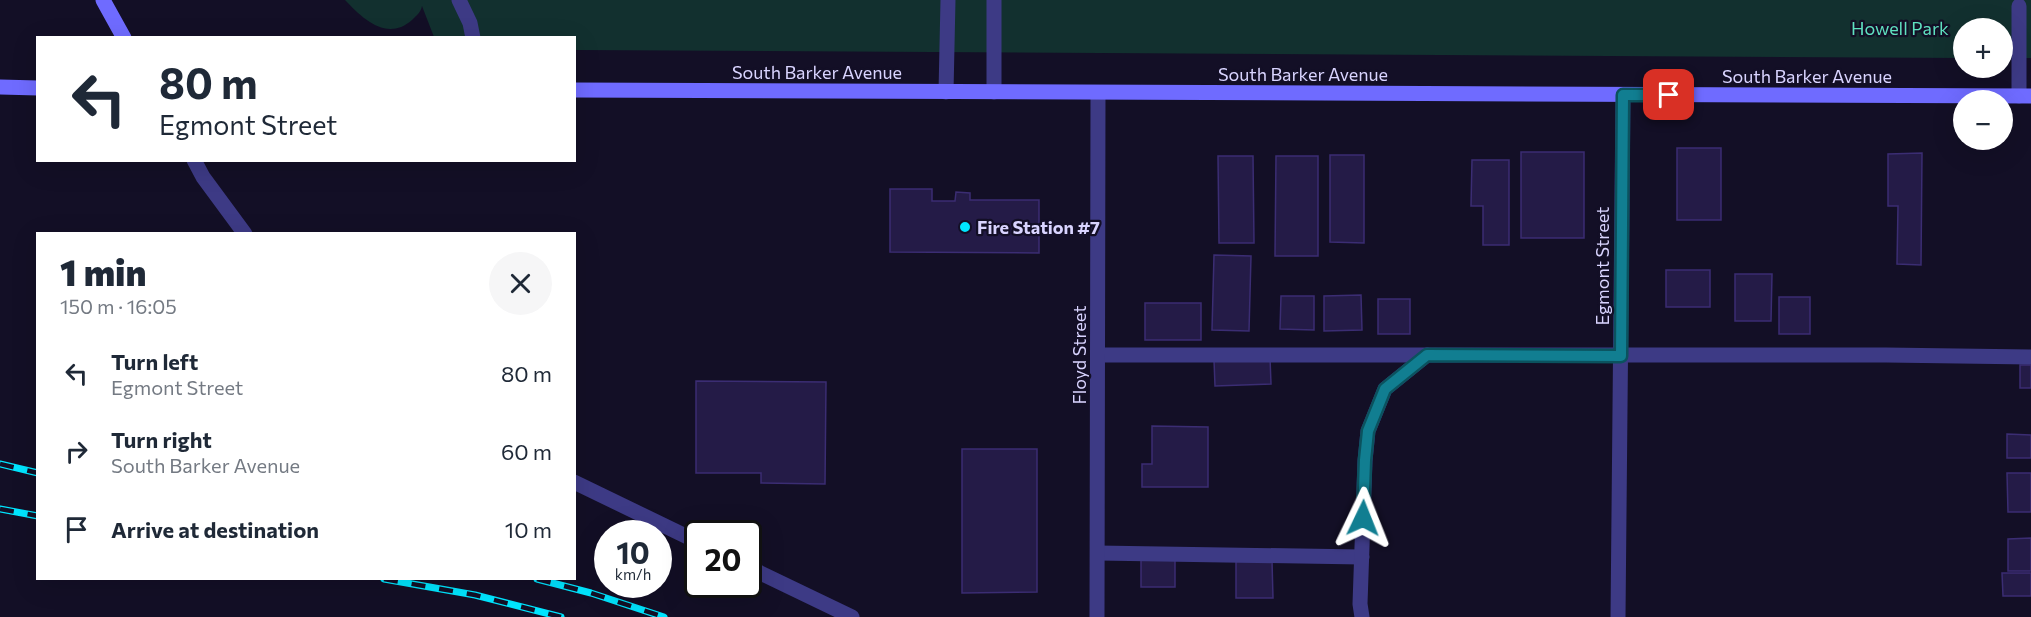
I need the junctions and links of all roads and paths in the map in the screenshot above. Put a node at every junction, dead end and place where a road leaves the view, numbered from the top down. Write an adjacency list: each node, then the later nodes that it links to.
1 (104, 0): 6 (main road)
2 (459, 0): 7 (street)
3 (948, 0): 11 (street)
4 (994, 0): 12 (street)
5 (2019, 6): 15 (street)
6 (123, 36)
7 (473, 36)
8 (0, 87): 9 (main road)
9 (36, 88)
10 (576, 90): 11 (main road, South Barker Avenue)
11 (946, 92): 12 (main road, South Barker Avenue)
12 (994, 92): 13 (main road, South Barker Avenue)
13 (1098, 93): 14 (main road, South Barker Avenue); 18 (street, Floyd Street)
14 (1623, 95): 15 (main road, South Barker Avenue); 20 (street, Egmont Street)
15 (2025, 96)
16 (195, 162): 17 (street)
17 (244, 232)
18 (1098, 355): 19 (street); 24 (street, Floyd Street)
19 (1427, 355): 20 (street); 25 (street)
20 (1621, 356): 21 (street); 30 (street, Egmont Street)
21 (2031, 357)
22 (576, 483): 23 (street)
23 (684, 535)
24 (1098, 553): 25 (street); 28 (street, Floyd Street)
25 (1362, 557): 29 (street)
26 (762, 574): 27 (street)
27 (852, 617)
28 (1097, 617)
29 (1362, 617)
30 (1618, 617)

